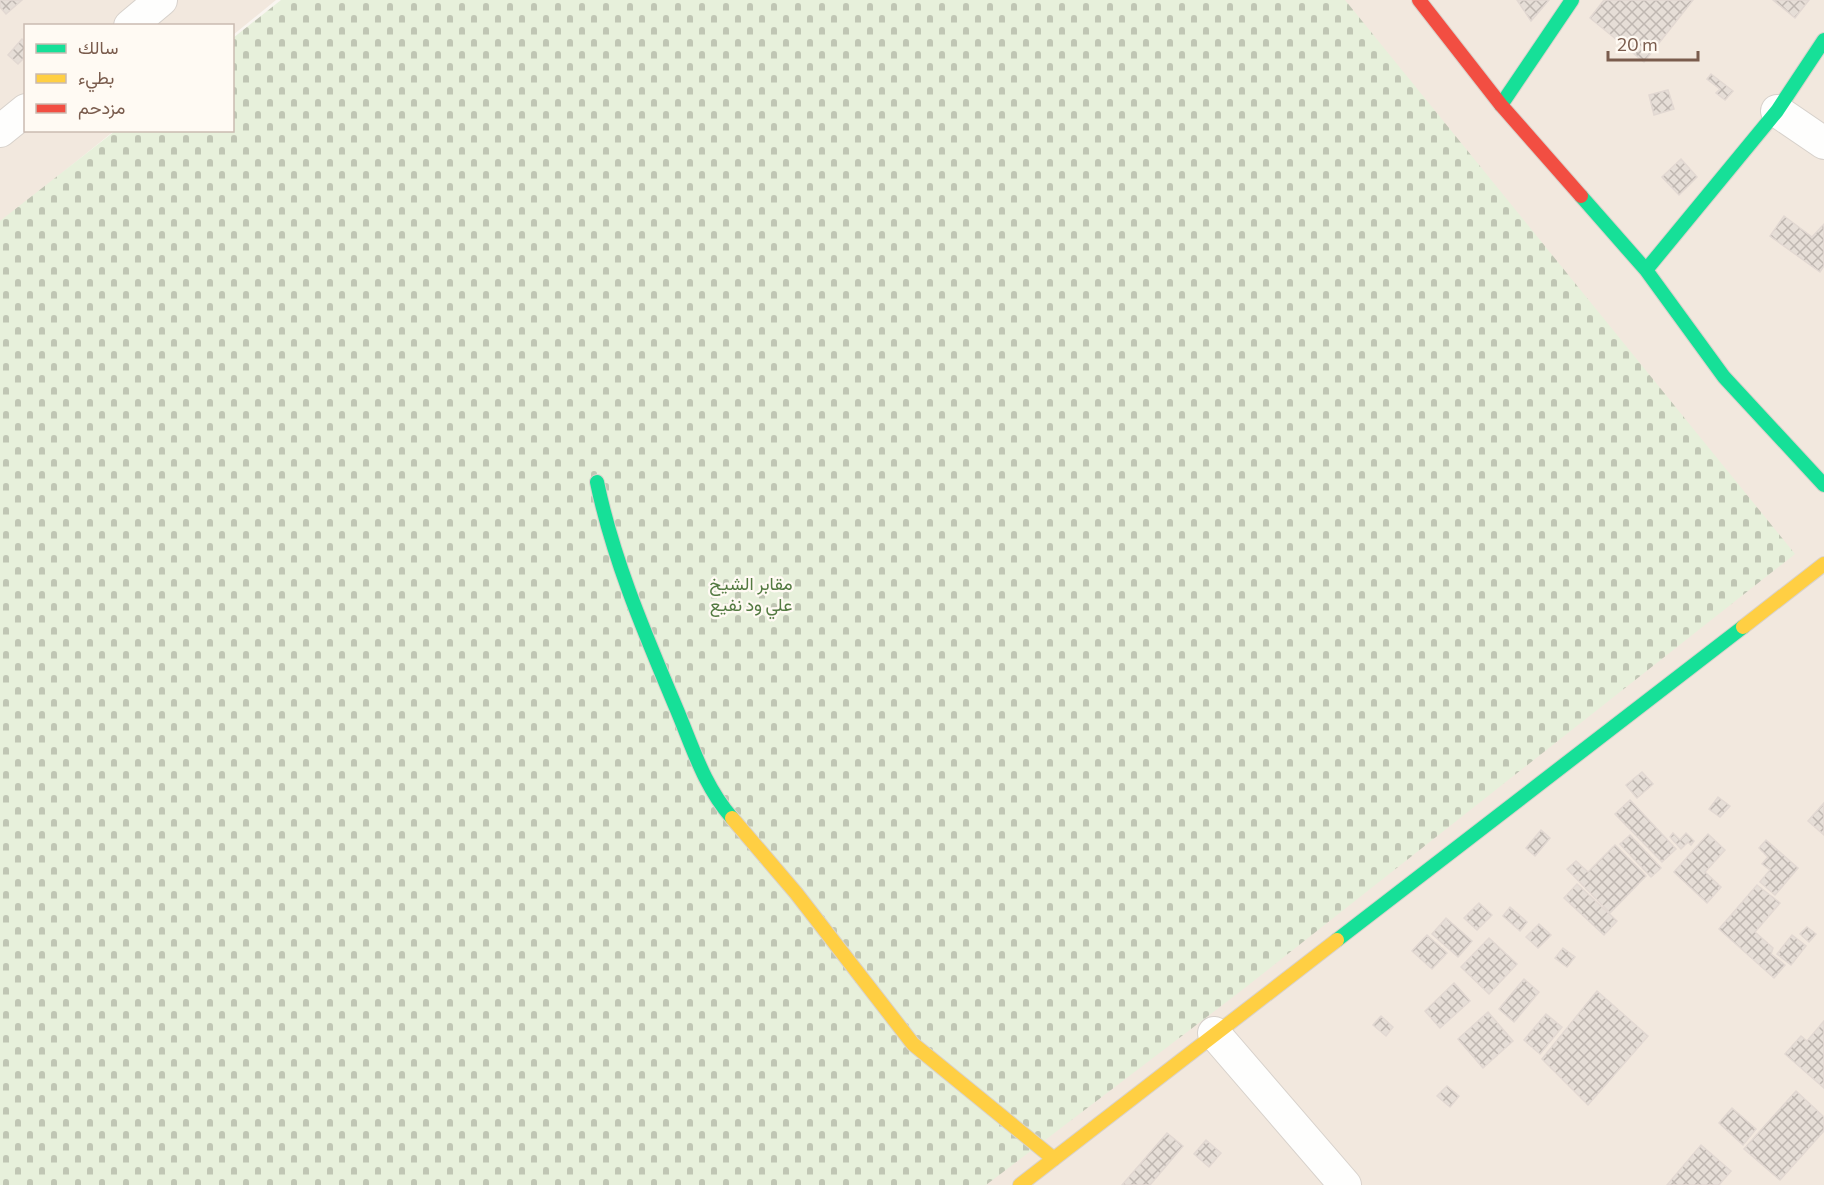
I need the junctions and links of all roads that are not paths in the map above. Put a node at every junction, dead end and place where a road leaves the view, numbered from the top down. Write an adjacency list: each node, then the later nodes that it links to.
1 (161, 0): 4 (street)
2 (1419, 0): 6 (street)
3 (1572, 0): 6 (street)
4 (132, 24)
5 (1824, 39): 7 (street)
6 (1501, 105): 11 (street)
7 (1777, 111): 10 (street); 11 (street)
8 (24, 112): 9 (street)
9 (0, 131)
10 (1824, 143)
11 (1646, 270): 13 (street)
12 (597, 482): 16 (street)
13 (1824, 485)
14 (1824, 564): 15 (street)
15 (1214, 1034): 16 (street); 18 (street)
16 (1054, 1159): 17 (street)
17 (1020, 1185)
18 (1345, 1185)

